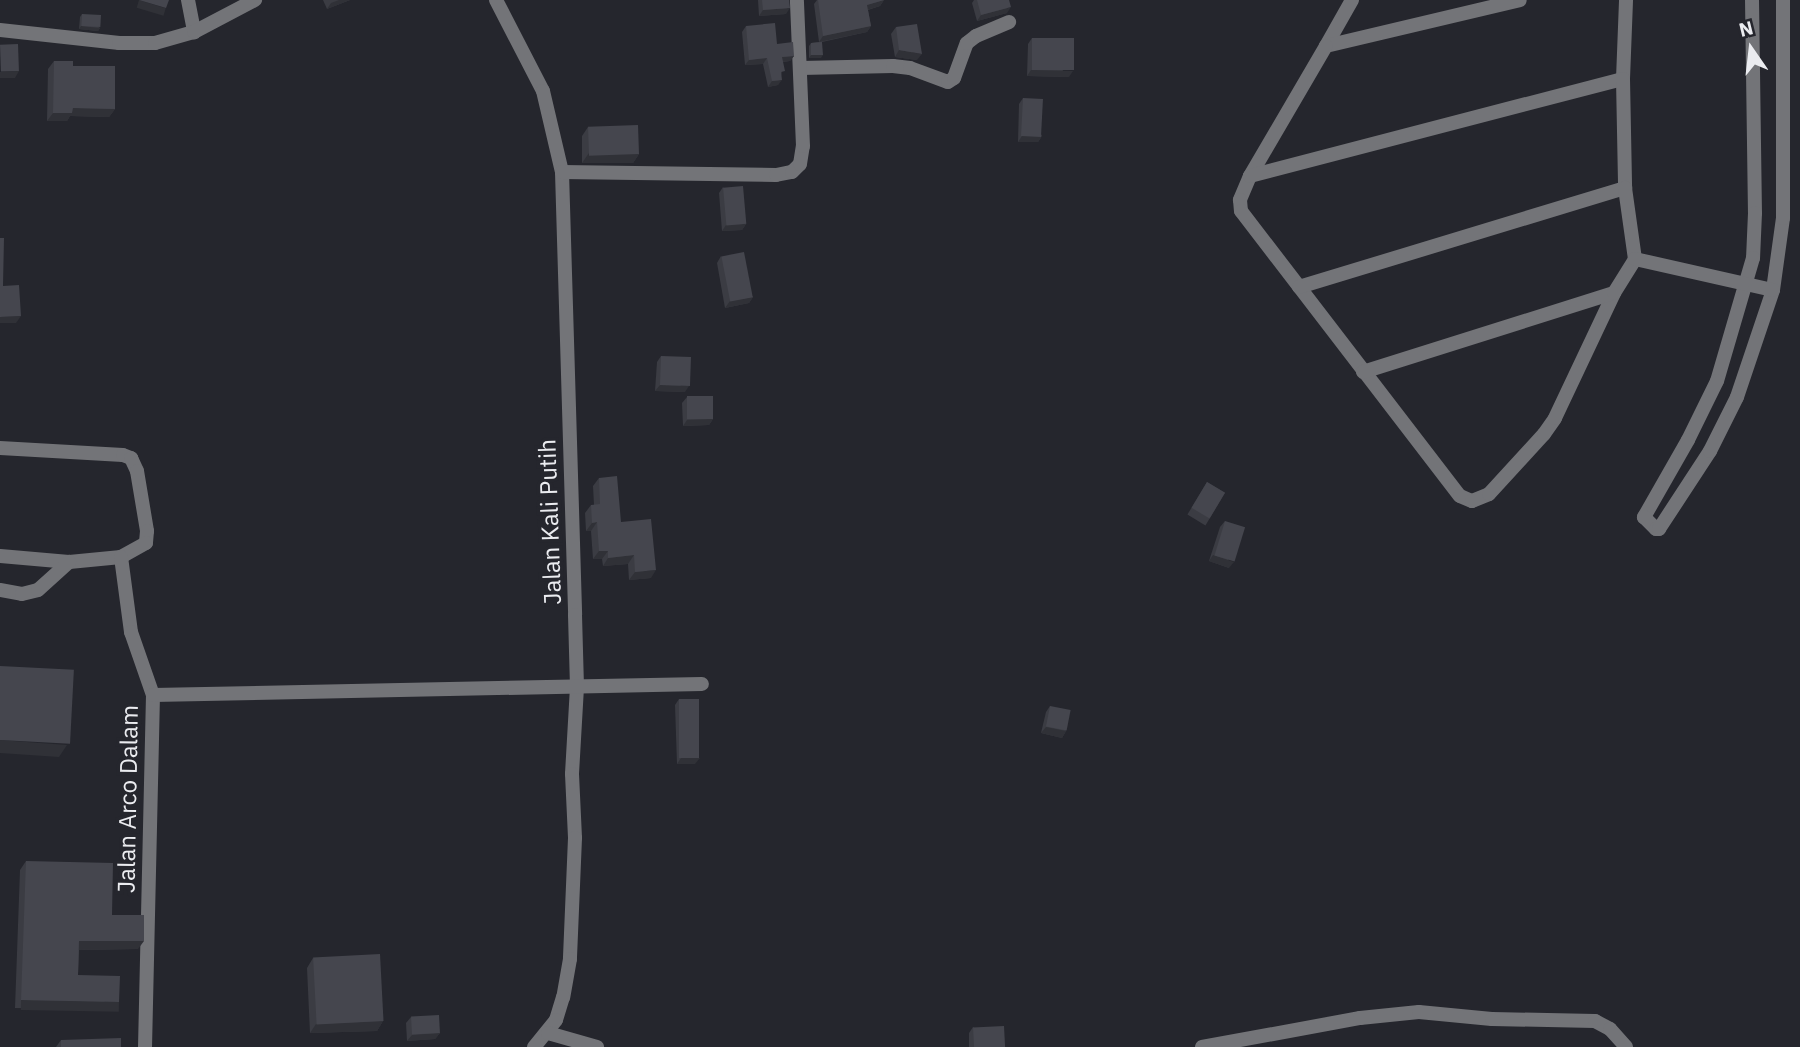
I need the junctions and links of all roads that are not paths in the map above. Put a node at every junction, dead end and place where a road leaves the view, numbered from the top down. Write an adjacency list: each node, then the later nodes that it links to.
1 (188, 0): 12 (street)
2 (254, 0): 12 (street)
3 (496, 0): 16 (street, Jalan Kali Putih)
4 (797, 0): 14 (street)
5 (1352, 0): 13 (street)
6 (1520, 0): 13 (street)
7 (1626, 0): 15 (street)
8 (1752, 0): 20 (street)
9 (1783, 0): 22 (street)
10 (1009, 22): 14 (street)
11 (0, 30): 12 (street)
12 (194, 32)
13 (1326, 46): 17 (street)
14 (802, 68): 16 (street)
15 (1623, 79): 17 (street); 18 (street)
16 (562, 172): 31 (street, Jalan Kali Putih)
17 (1250, 176): 21 (street)
18 (1625, 188): 19 (street); 21 (street)
19 (1635, 259): 20 (street); 23 (street)
20 (1748, 282): 22 (street); 22 (street)
21 (1298, 287): 24 (street)
22 (1773, 290)
23 (1614, 293): 24 (street); 24 (street)
24 (1363, 372)
25 (0, 447): 27 (street)
26 (0, 556): 28 (street)
27 (121, 557): 28 (street); 32 (street, Jalan Arco Dalam)
28 (69, 562): 29 (street)
29 (0, 590)
30 (702, 684): 31 (street)
31 (577, 687): 32 (street); 33 (street, Jalan Kali Putih)
32 (153, 695): 35 (street, Jalan Arco Dalam)
33 (548, 1033): 36 (street, Jalan Kali Putih); 37 (street)
34 (1237, 1044): 38 (street); 39 (street)
35 (145, 1047)
36 (534, 1047)
37 (597, 1047)
38 (1202, 1047)
39 (1626, 1047)

